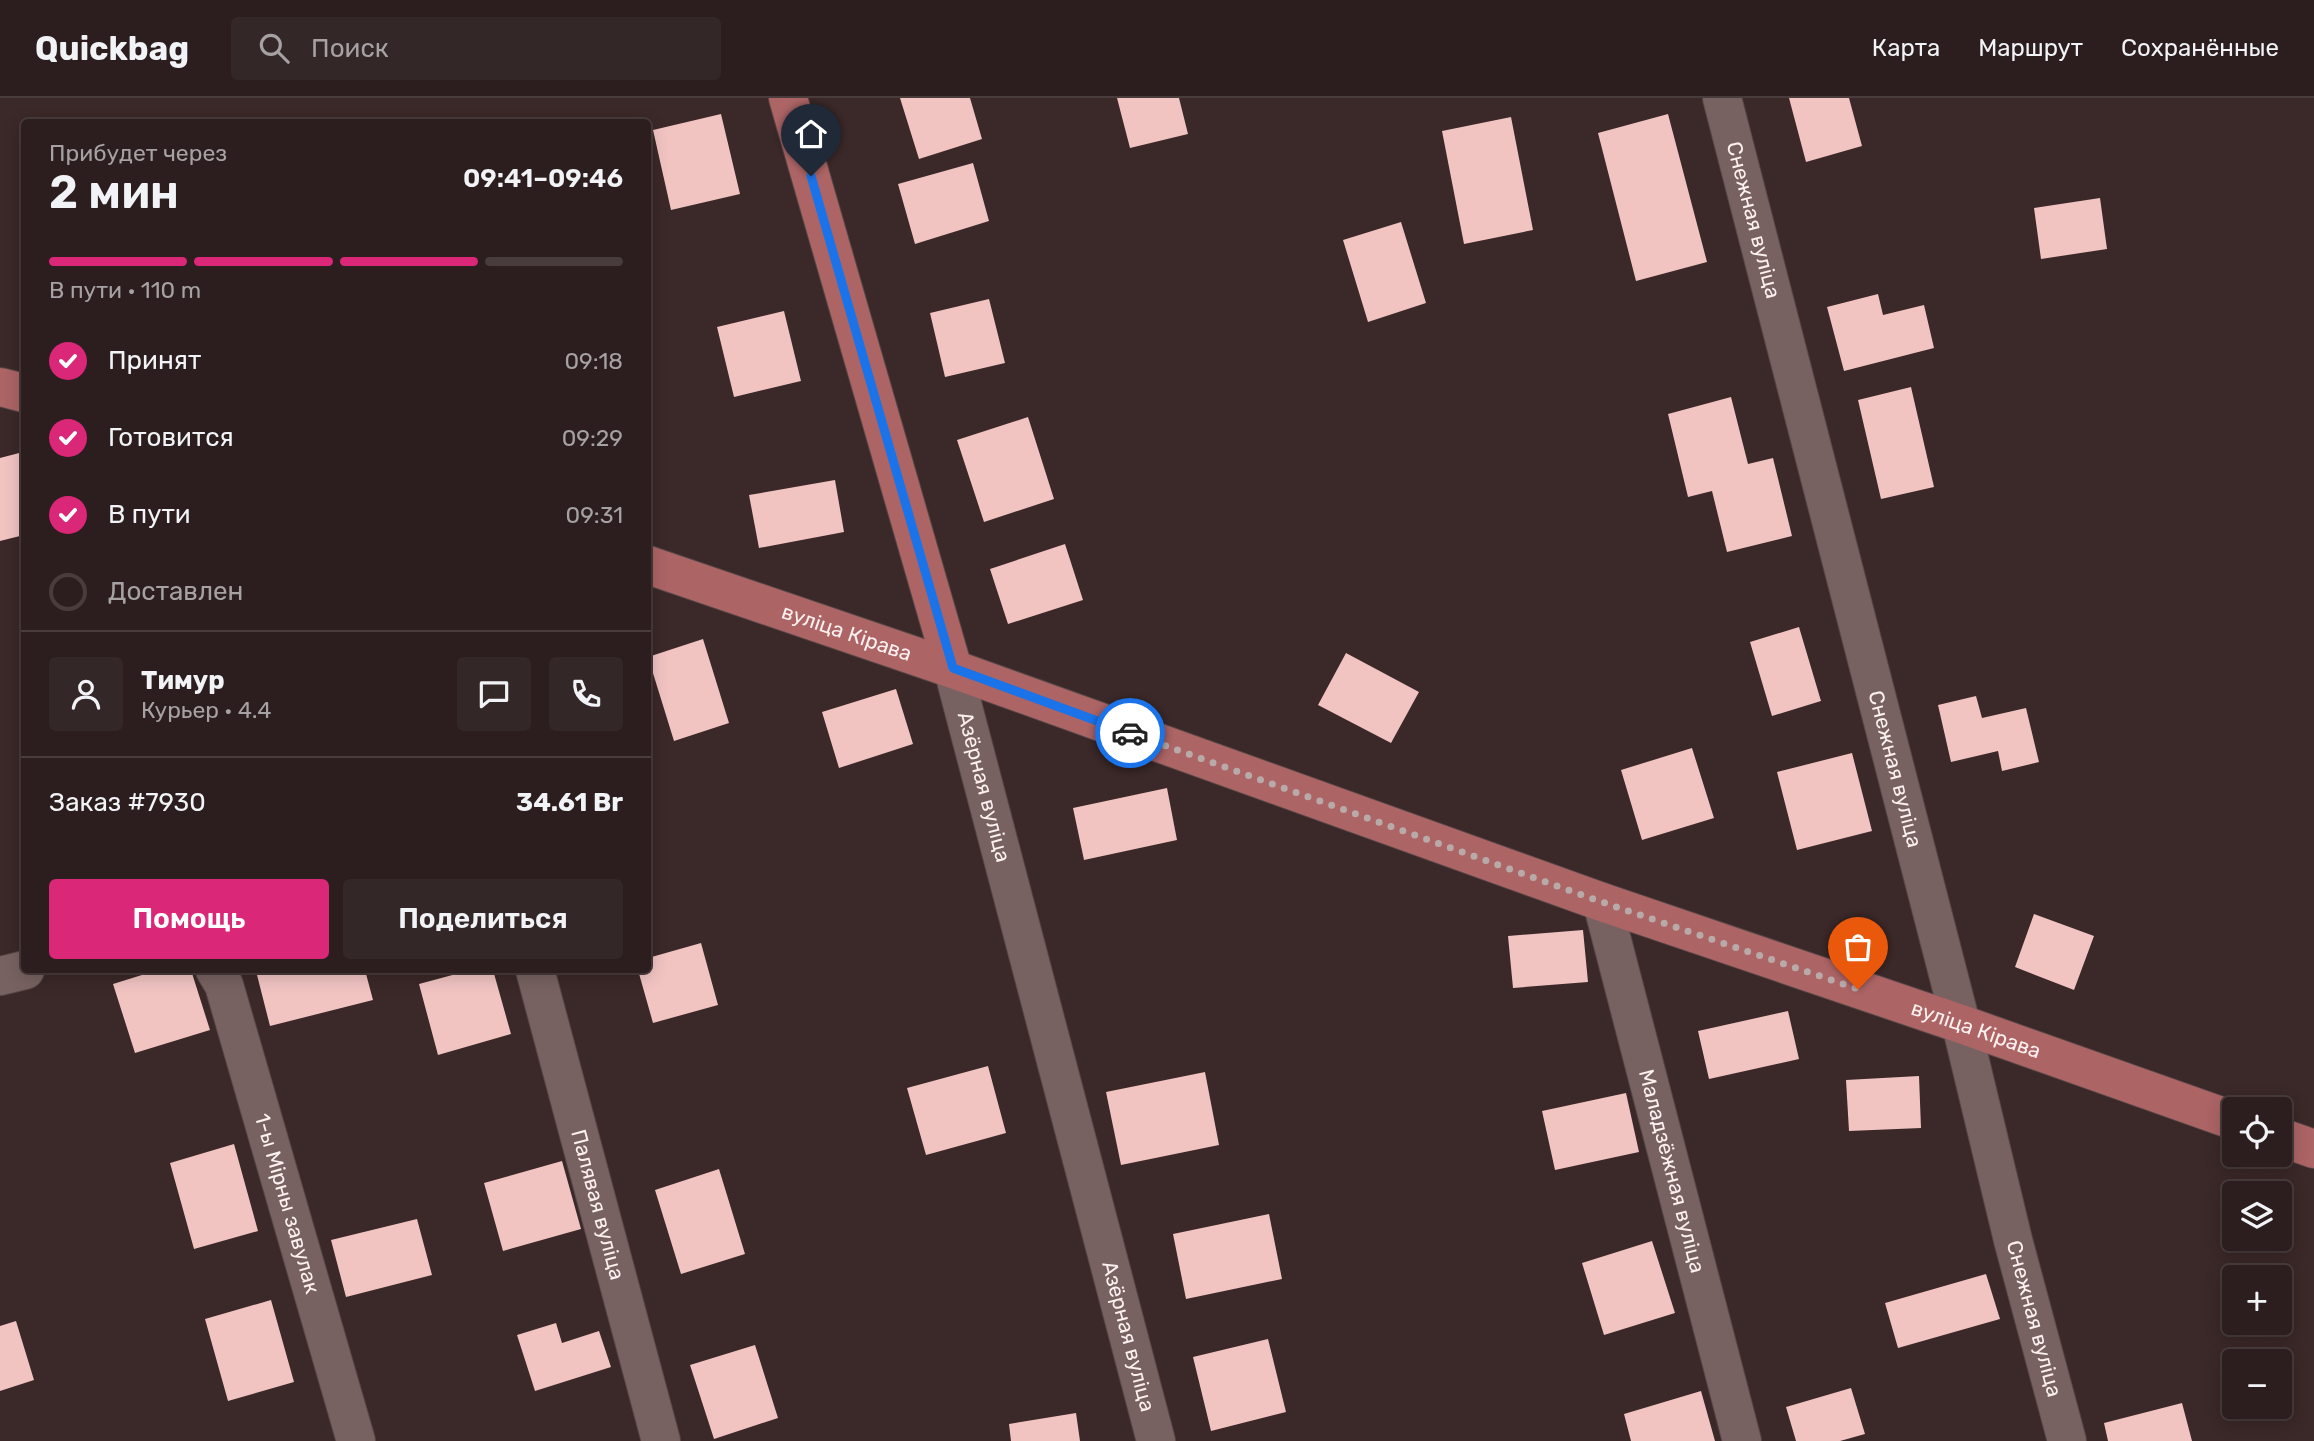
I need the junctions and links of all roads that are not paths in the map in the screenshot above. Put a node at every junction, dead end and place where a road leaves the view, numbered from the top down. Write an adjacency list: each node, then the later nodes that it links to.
1 (788, 98): 6 (main road, Азёрная вуліца)
2 (1722, 98): 12 (street, Снежная вуліца)
3 (0, 387): 4 (main road)
4 (21, 392)
5 (651, 566): 6 (main road, вуліца Кірава)
6 (953, 668): 7 (main road, вуліца Кірава); 18 (street, Азёрная вуліца)
7 (1602, 902): 12 (main road, вуліца Кірава); 19 (street, Маладзёжная вуліца)
8 (21, 971): 11 (street)
9 (217, 973): 16 (street, 1-ы Мірны завулак)
10 (536, 973): 17 (street, Палявая вуліца)
11 (0, 976)
12 (1961, 1024): 13 (main road, вуліца Кірава); 20 (street, Снежная вуліца)
13 (2222, 1116)
14 (2292, 1141): 15 (main road)
15 (2314, 1149)
16 (356, 1441)
17 (662, 1441)
18 (1156, 1441)
19 (1742, 1441)
20 (2067, 1441)

